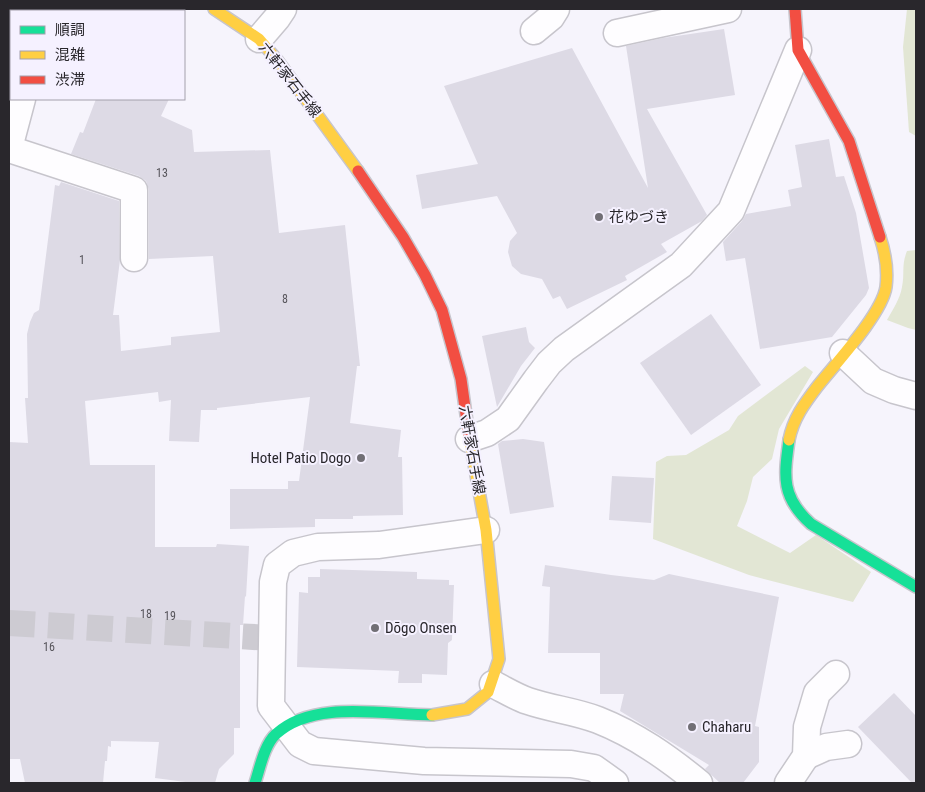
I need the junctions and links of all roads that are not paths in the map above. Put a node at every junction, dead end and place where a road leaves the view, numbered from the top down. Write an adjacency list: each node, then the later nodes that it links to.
1 (214, 9): 8 (main road, 六軒家石手線)
2 (283, 9): 8 (street)
3 (556, 9): 6 (street)
4 (728, 9): 7 (street)
5 (795, 9): 9 (main road)
6 (534, 30)
7 (617, 33)
8 (259, 39): 15 (main road, 六軒家石手線)
9 (798, 50): 13 (main road); 15 (street)
10 (22, 100): 11 (street)
11 (9, 148): 12 (street)
12 (134, 258)
13 (843, 353): 14 (street); 17 (main road)
14 (916, 396)
15 (469, 439): 16 (main road, 六軒家石手線)
16 (486, 530): 19 (main road, 六軒家石手線); 20 (street)
17 (916, 587)
18 (836, 674): 22 (street)
19 (494, 684): 20 (main road); 25 (street)
20 (286, 725): 23 (main road); 24 (street)
21 (848, 744): 22 (street)
22 (806, 756): 26 (street)
23 (255, 783)
24 (615, 783)
25 (699, 783)
26 (788, 783)

